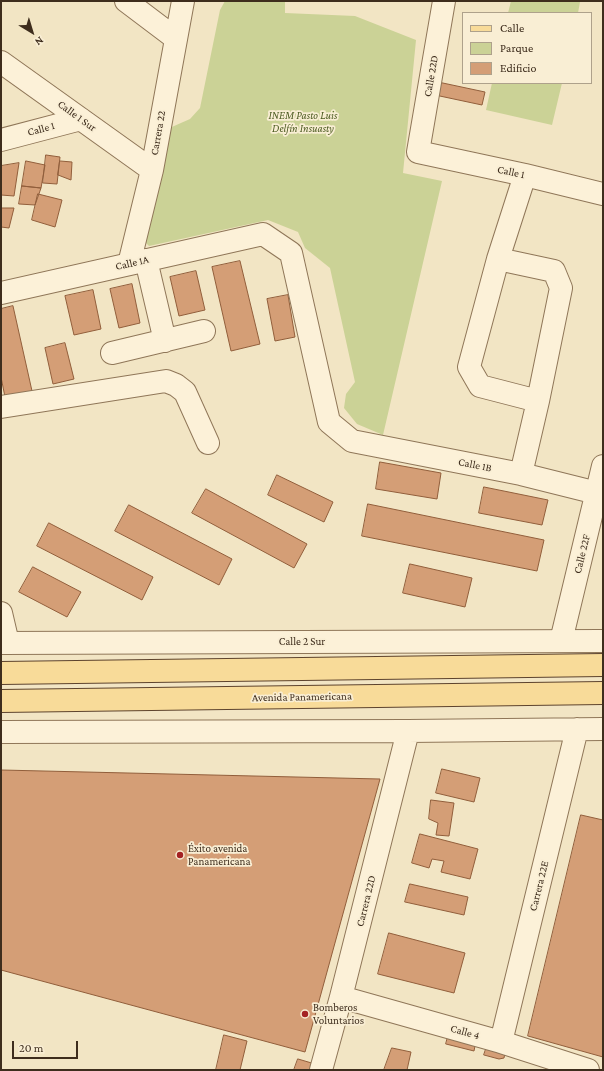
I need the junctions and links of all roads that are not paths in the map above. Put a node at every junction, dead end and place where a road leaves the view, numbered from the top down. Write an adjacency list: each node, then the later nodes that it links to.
1 (126, 1): 4 (street)
2 (183, 1): 4 (street, Carrera 22)
3 (444, 1): 8 (street, Calle 22D)
4 (175, 38): 9 (street, Carrera 22)
5 (1, 62): 6 (street, Calle 1 Sur)
6 (81, 119): 7 (street, Calle 1); 9 (street, Calle 1 Sur)
7 (1, 140)
8 (418, 152): 10 (street, Calle 1)
9 (152, 170): 13 (street, Carrera 22)
10 (525, 175): 11 (street, Calle 1); 12 (street)
11 (603, 194)
12 (498, 259): 18 (street); 18 (street)
13 (138, 262): 14 (street, Calle 1A); 16 (street); 20 (street, Calle 1A)
14 (1, 293)
15 (204, 332): 16 (street)
16 (165, 341): 17 (street)
17 (112, 353)
18 (538, 401): 23 (street)
19 (1, 407): 21 (street)
20 (352, 441): 23 (street, Calle 1B)
21 (208, 443)
22 (603, 466): 24 (street, Calle 22F)
23 (521, 474): 24 (street, Calle 1B)
24 (597, 493): 26 (street, Calle 22F)
25 (1, 613): 28 (street)
26 (561, 641): 27 (street, Calle 2 Sur); 28 (street, Calle 2 Sur)
27 (603, 641)
28 (4, 643)
29 (603, 665): 30 (main road)
30 (1, 673)
31 (603, 693): 32 (main road, Avenida Panamericana)
32 (1, 701)
33 (603, 728): 34 (street)
34 (577, 729): 36 (street); 38 (street, Carrera 22E)
35 (1, 732): 36 (street)
36 (408, 732): 37 (street, Carrera 22D)
37 (341, 997): 38 (street, Calle 4); 39 (street, Carrera 22D)
38 (501, 1042): 40 (street, Calle 4)
39 (321, 1070)
40 (588, 1070)

